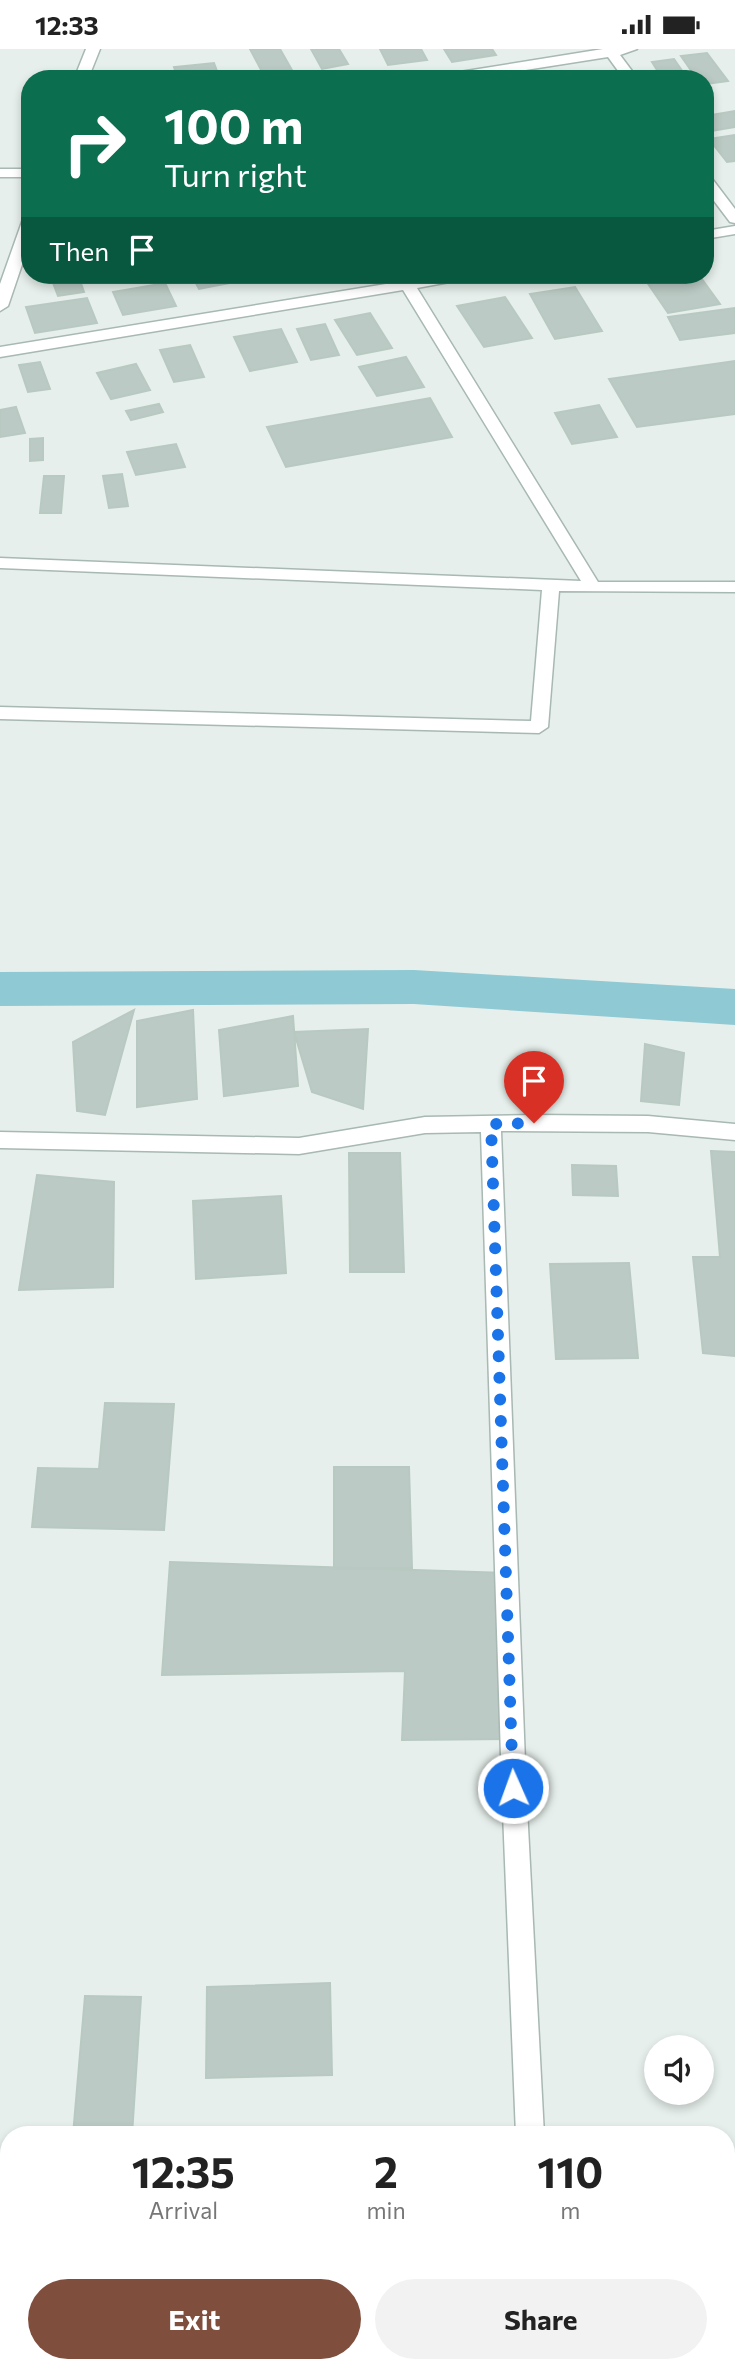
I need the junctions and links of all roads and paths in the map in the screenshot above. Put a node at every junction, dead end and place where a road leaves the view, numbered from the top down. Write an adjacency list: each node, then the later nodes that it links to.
1 (93, 49): 4 (street)
2 (629, 49): 3 (street)
3 (610, 50): 5 (street); 6 (street)
4 (85, 70)
5 (494, 70)
6 (624, 70)
7 (0, 173): 8 (street)
8 (21, 173)
9 (714, 191): 10 (street)
10 (735, 219)
11 (735, 230): 12 (street)
12 (714, 234)
13 (21, 237): 14 (street)
14 (7, 264): 17 (street)
15 (414, 284): 16 (street)
16 (408, 285): 18 (street); 21 (street)
17 (0, 306)
18 (0, 352)
19 (0, 563): 20 (street)
20 (551, 585): 21 (street); 23 (street)
21 (593, 587): 22 (street)
22 (735, 587)
23 (0, 713)
24 (491, 1124): 25 (street); 26 (street); 28 (street)
25 (735, 1132)
26 (0, 1140): 27 (street)
27 (0, 1159)
28 (530, 2126)

